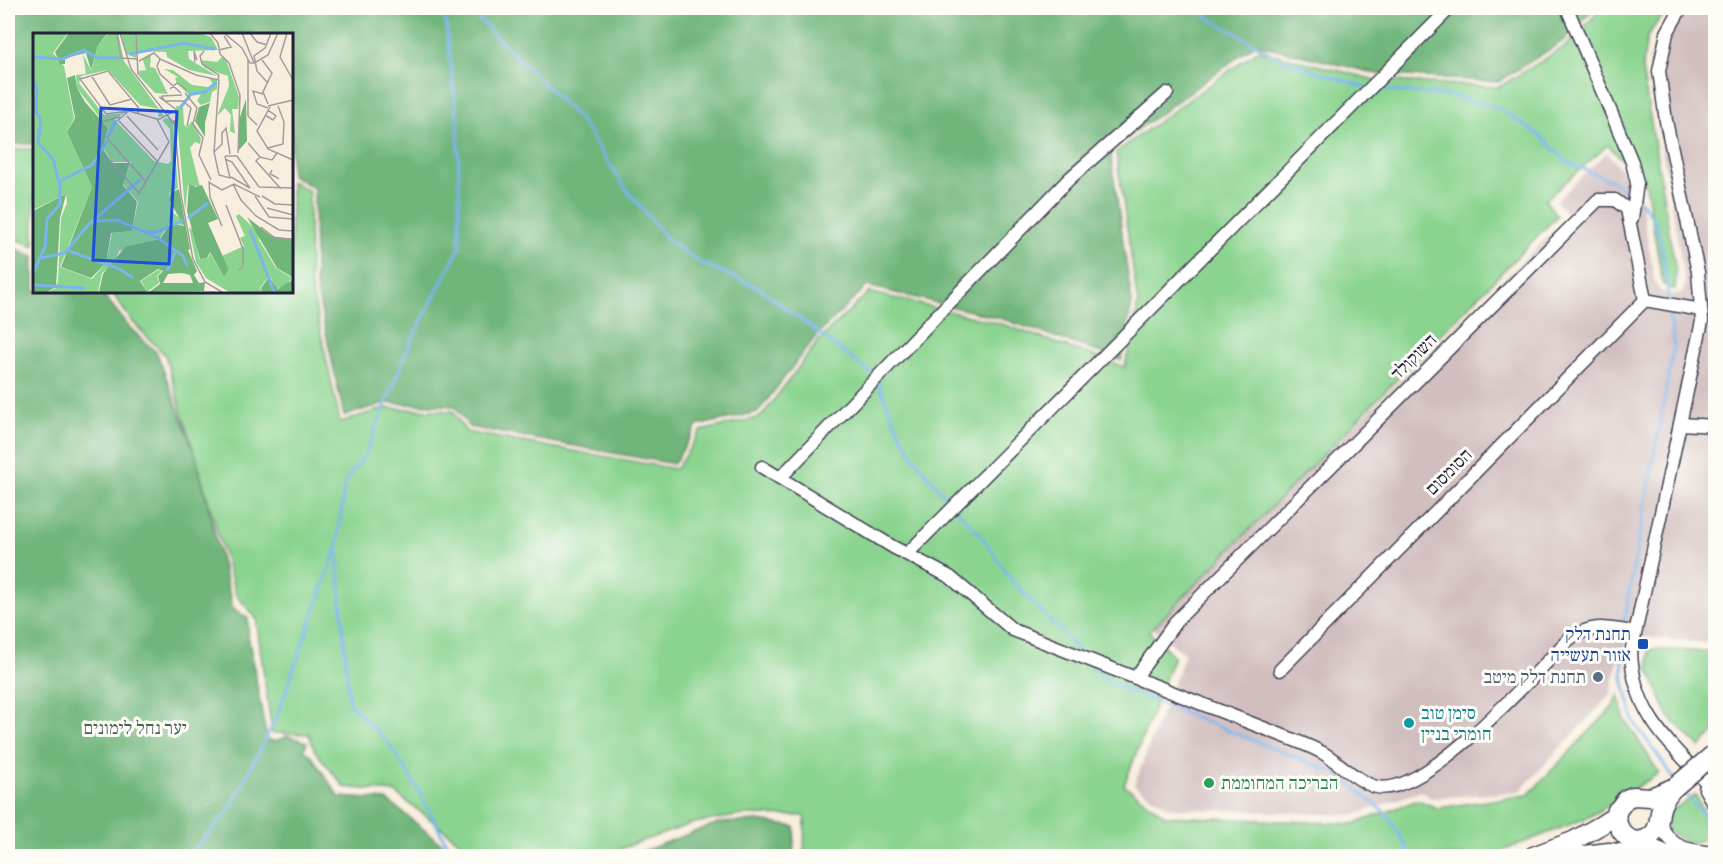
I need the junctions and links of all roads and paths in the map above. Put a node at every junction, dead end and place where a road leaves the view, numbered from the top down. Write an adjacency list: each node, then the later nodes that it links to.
1 (1450, 8): 12 (street)
2 (1567, 8): 5 (street)
3 (1682, 8): 7 (street)
4 (1167, 93): 11 (street)
5 (1631, 222): 6 (street, השוקולד); 15 (street, השוקולד)
6 (1645, 300): 7 (street); 14 (street, הסומסום)
7 (1701, 310): 8 (street)
8 (1680, 424): 9 (street); 13 (street)
9 (1716, 426)
10 (762, 467): 11 (street)
11 (780, 478): 12 (street)
12 (907, 554): 15 (street)
13 (1633, 632): 15 (street); 17 (street)
14 (1280, 670)
15 (1136, 676)
16 (1716, 752): 18 (highway, bridge)
17 (1699, 777): 19 (street); 21 (street)
18 (1675, 787): 20 (highway); 23 (highway)
19 (1716, 793)
20 (1647, 798): 22 (highway); 23 (highway)
21 (1716, 808)
22 (1617, 810): 24 (highway); 26 (highway)
23 (1660, 818): 24 (highway); 25 (street)
24 (1637, 844): 27 (highway); 27 (highway); 28 (street)
25 (1712, 850)
26 (1533, 856)
27 (1574, 856)
28 (1677, 856)

